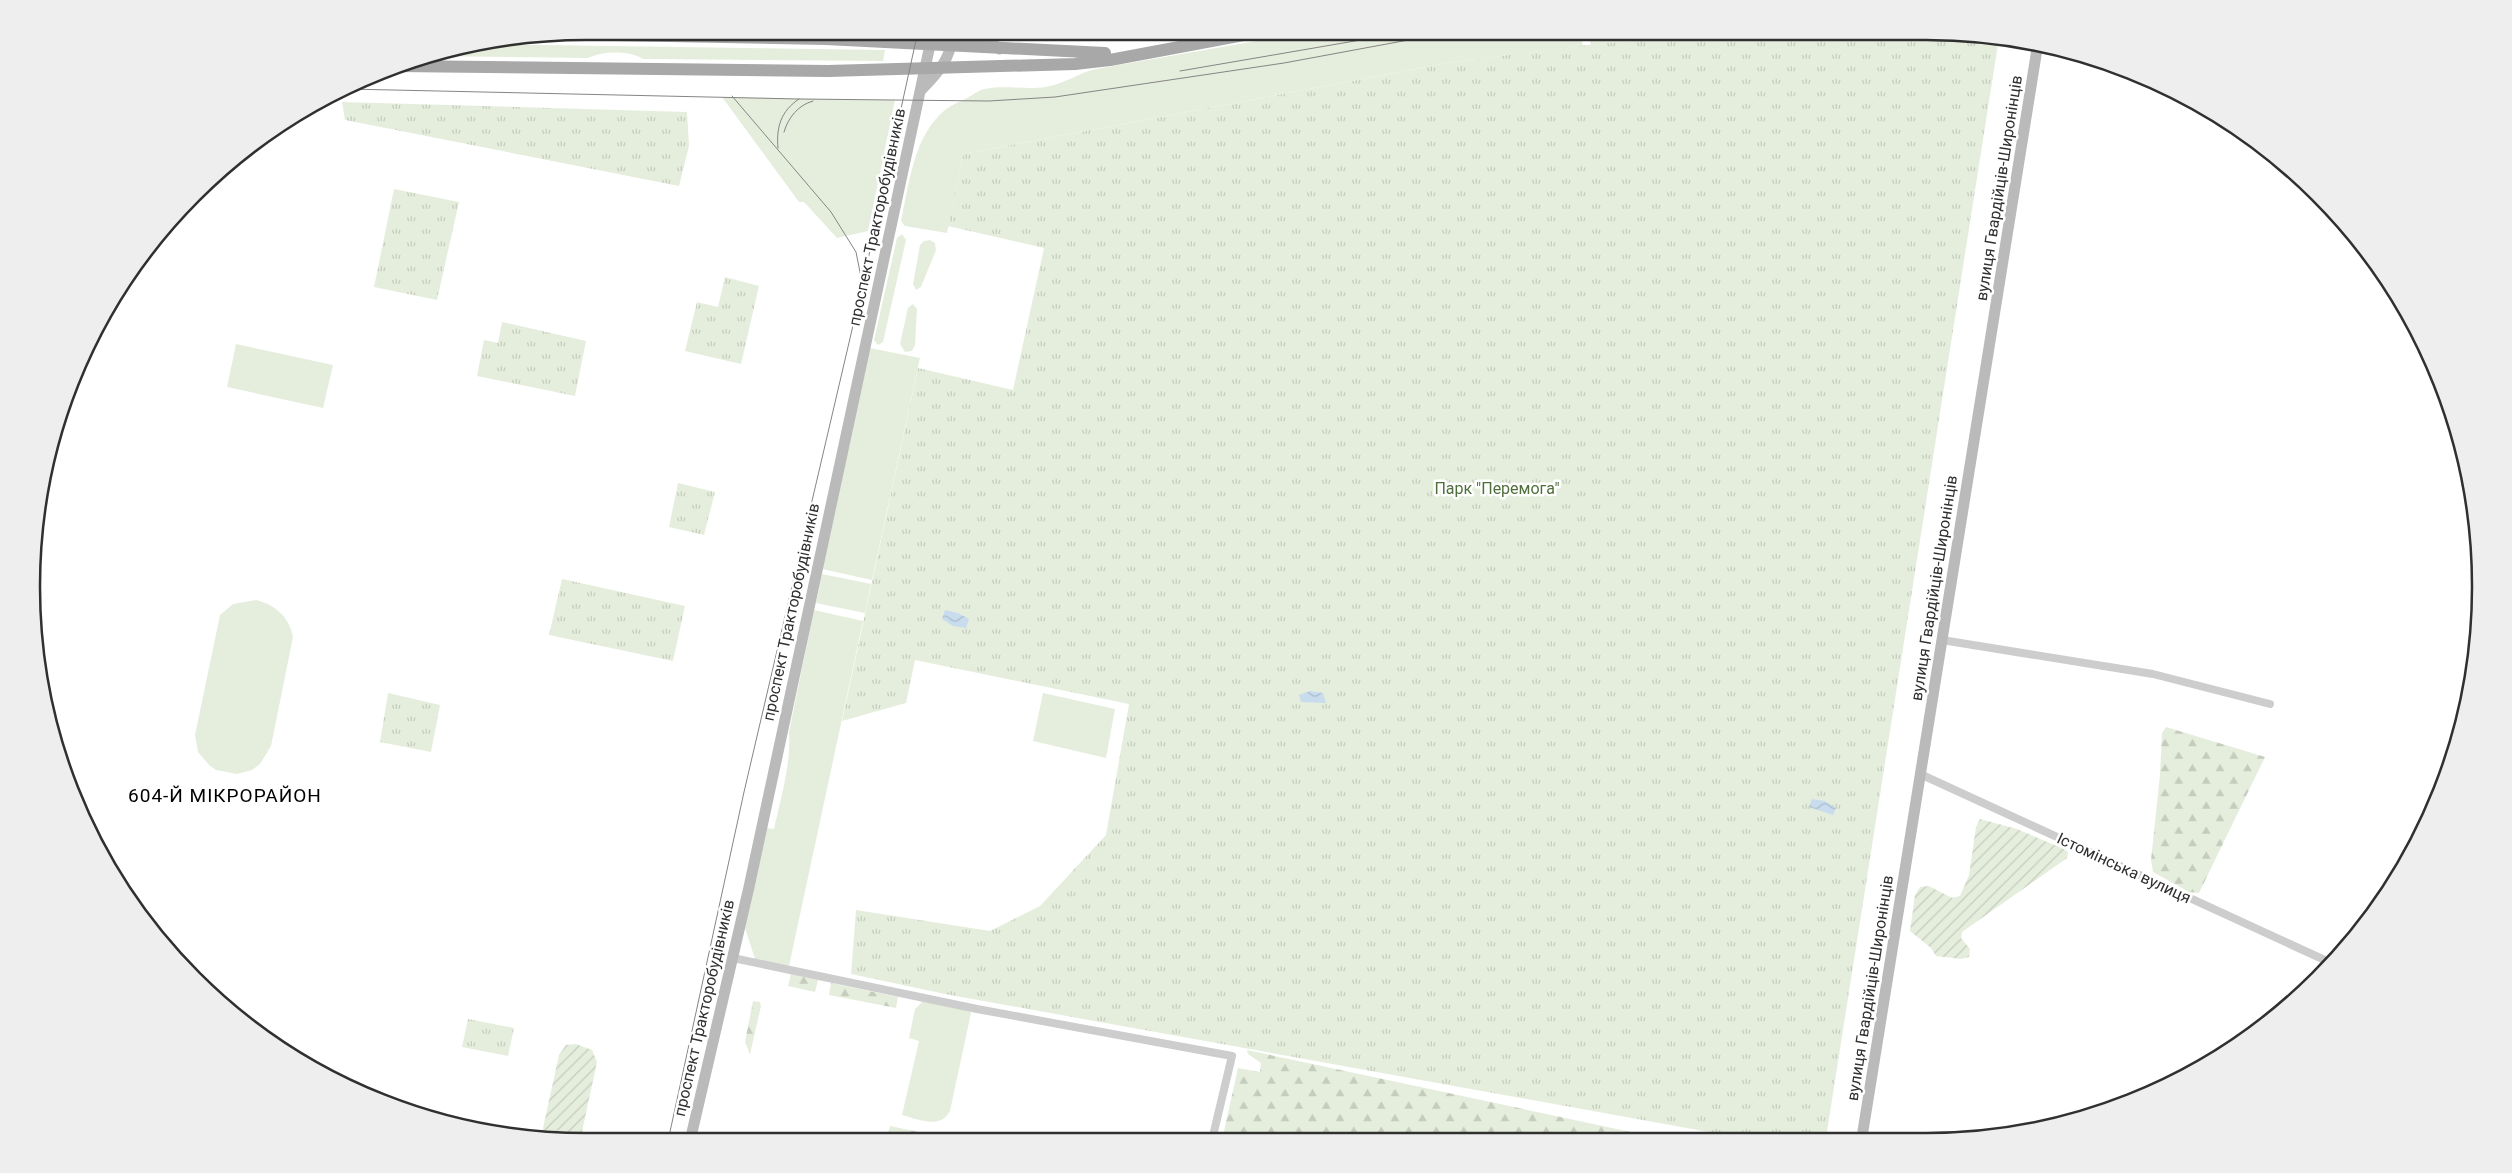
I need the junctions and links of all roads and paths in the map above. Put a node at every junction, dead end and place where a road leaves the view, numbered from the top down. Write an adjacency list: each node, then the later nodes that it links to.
1 (878, 40): 6 (main road)
2 (931, 40): 6 (main road, проспект Тракторобудівників)
3 (953, 40): 7 (main road, проспект Тракторобудівників)
4 (986, 40): 8 (main road)
5 (1211, 40): 10 (main road)
6 (930, 45): 7 (main road); 13 (main road, проспект Тракторобудівників)
7 (952, 46): 8 (main road); 12 (main road, проспект Тракторобудівників)
8 (1000, 48): 10 (main road)
9 (2037, 52): 15 (main road, вулиця Гвардійців-Широнінців)
10 (1142, 54): 12 (main road)
11 (420, 66): 13 (main road)
12 (942, 69): 13 (main road); 14 (main road, проспект Тракторобудівників)
13 (925, 70): 14 (main road, проспект Тракторобудівників)
14 (921, 90): 18 (main road, проспект Тракторобудівників)
15 (1942, 640): 16 (street); 17 (main road, вулиця Гвардійців-Широнінців)
16 (2270, 704)
17 (1920, 774): 19 (street, Істомінська вулиця); 22 (main road, вулиця Гвардійців-Широнінців)
18 (733, 958): 20 (main road, проспект Тракторобудівників); 21 (street)
19 (2324, 960)
20 (692, 1133)
21 (1214, 1133)
22 (1863, 1133)

